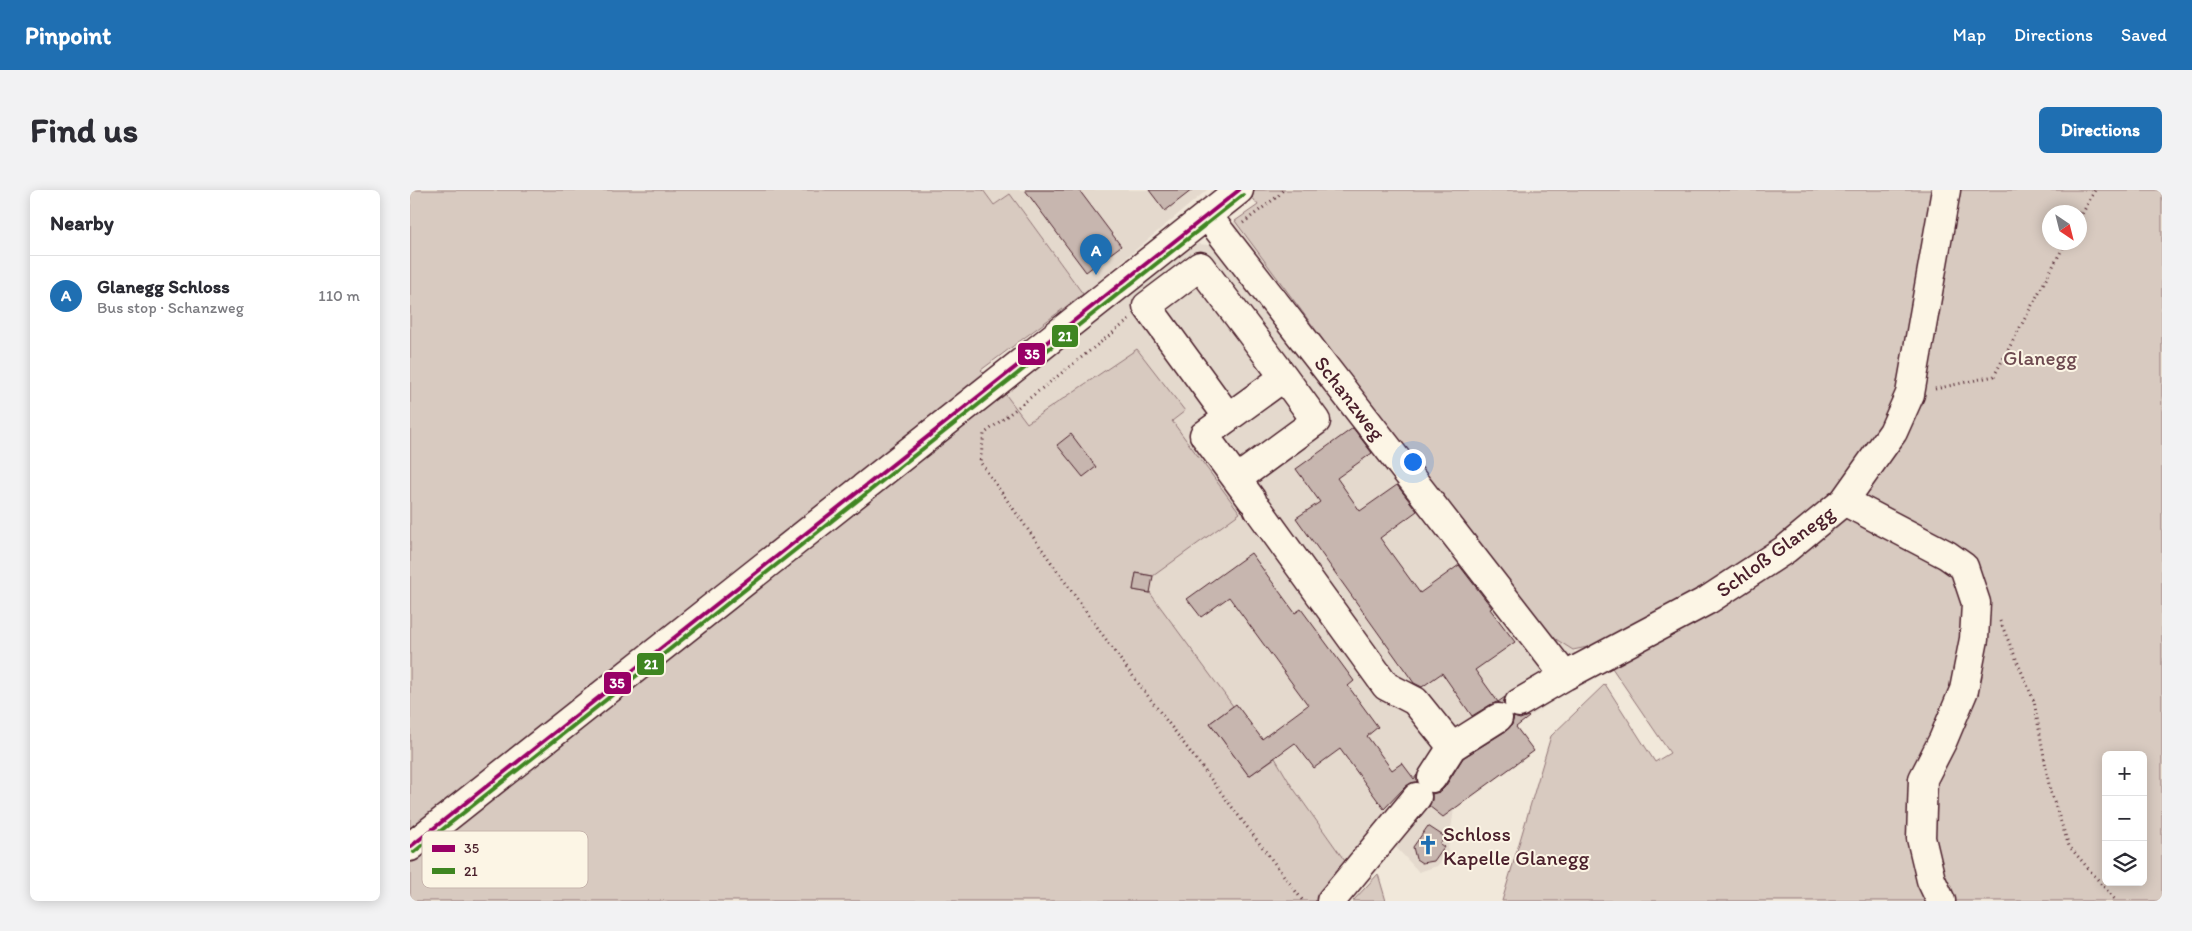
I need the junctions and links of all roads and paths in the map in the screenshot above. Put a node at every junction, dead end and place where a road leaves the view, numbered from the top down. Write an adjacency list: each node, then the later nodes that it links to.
1 (1239, 190): 5 (street)
2 (1946, 190): 10 (street, Schloß Glanegg)
3 (2094, 190): 4 (path)
4 (2086, 205)
5 (1207, 215): 15 (street, Schanzweg); 17 (street)
6 (2062, 250): 10 (path)
7 (1147, 306): 9 (street); 11 (street); 20 (path)
8 (1318, 374): 9 (street)
9 (1289, 384): 11 (street); 12 (street)
10 (1910, 394): 13 (street, Schloß Glanegg)
11 (1228, 418): 12 (street)
12 (1249, 496): 16 (street)
13 (1844, 501): 15 (street, Schloß Glanegg); 22 (street)
14 (1997, 615): 23 (path)
15 (1565, 676): 16 (street, Schloß Glanegg)
16 (1452, 748): 21 (street, Schloß Glanegg)
17 (430, 831)
18 (422, 837): 19 (street)
19 (410, 847)
20 (1303, 901)
21 (1331, 901)
22 (1941, 901)
23 (2116, 901)

